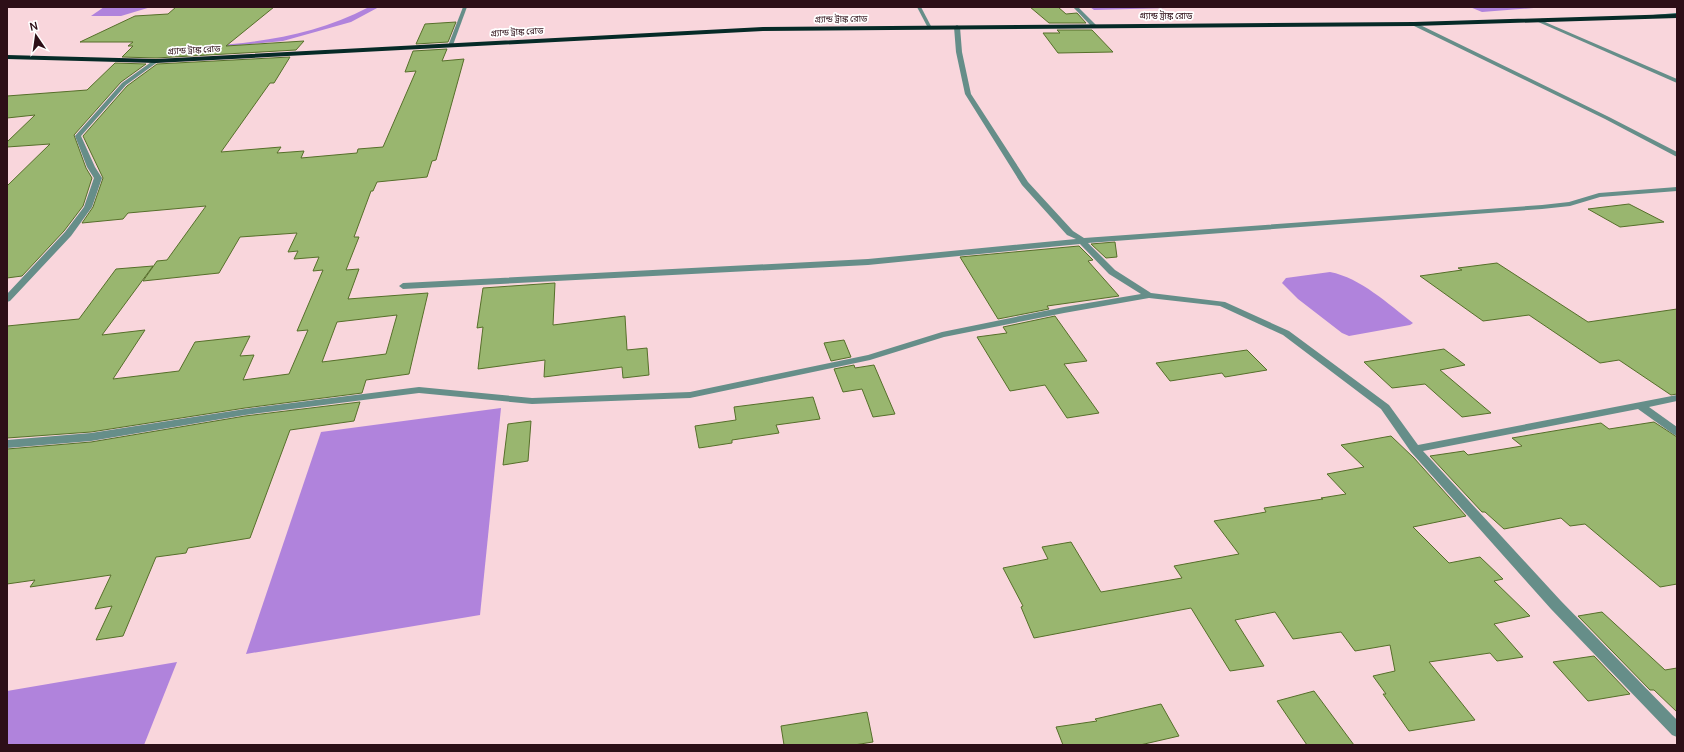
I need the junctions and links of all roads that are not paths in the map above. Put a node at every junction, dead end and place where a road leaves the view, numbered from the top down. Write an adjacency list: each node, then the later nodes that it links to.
1 (465, 7): 10 (street)
2 (920, 7): 8 (street)
3 (1075, 7): 7 (street)
4 (1677, 16): 5 (highway, গ্র্যান্ড ট্রাঙ্ক রোড)
5 (1538, 20): 6 (highway, গ্র্যান্ড ট্রাঙ্ক রোড); 13 (street)
6 (1414, 24): 7 (highway, গ্র্যান্ড ট্রাঙ্ক রোড); 14 (street)
7 (1094, 26): 9 (highway, গ্র্যান্ড ট্রাঙ্ক রোড)
8 (930, 27): 9 (highway, গ্র্যান্ড ট্রাঙ্ক রোড); 10 (highway, গ্র্যান্ড ট্রাঙ্ক রোড)
9 (957, 27): 17 (street)
10 (450, 45): 12 (highway, গ্র্যান্ড ট্রাঙ্ক রোড)
11 (7, 57): 12 (highway, গ্র্যান্ড ট্রাঙ্ক রোড)
12 (156, 61): 18 (street)
13 (1677, 81)
14 (1677, 154)
15 (1677, 189): 16 (street)
16 (403, 286)
17 (1149, 295): 22 (street); 23 (street)
18 (7, 299)
19 (1677, 398): 20 (street)
20 (1639, 406): 21 (street); 23 (street)
21 (1677, 432)
22 (7, 444)
23 (1415, 449): 24 (street)
24 (1677, 730)

